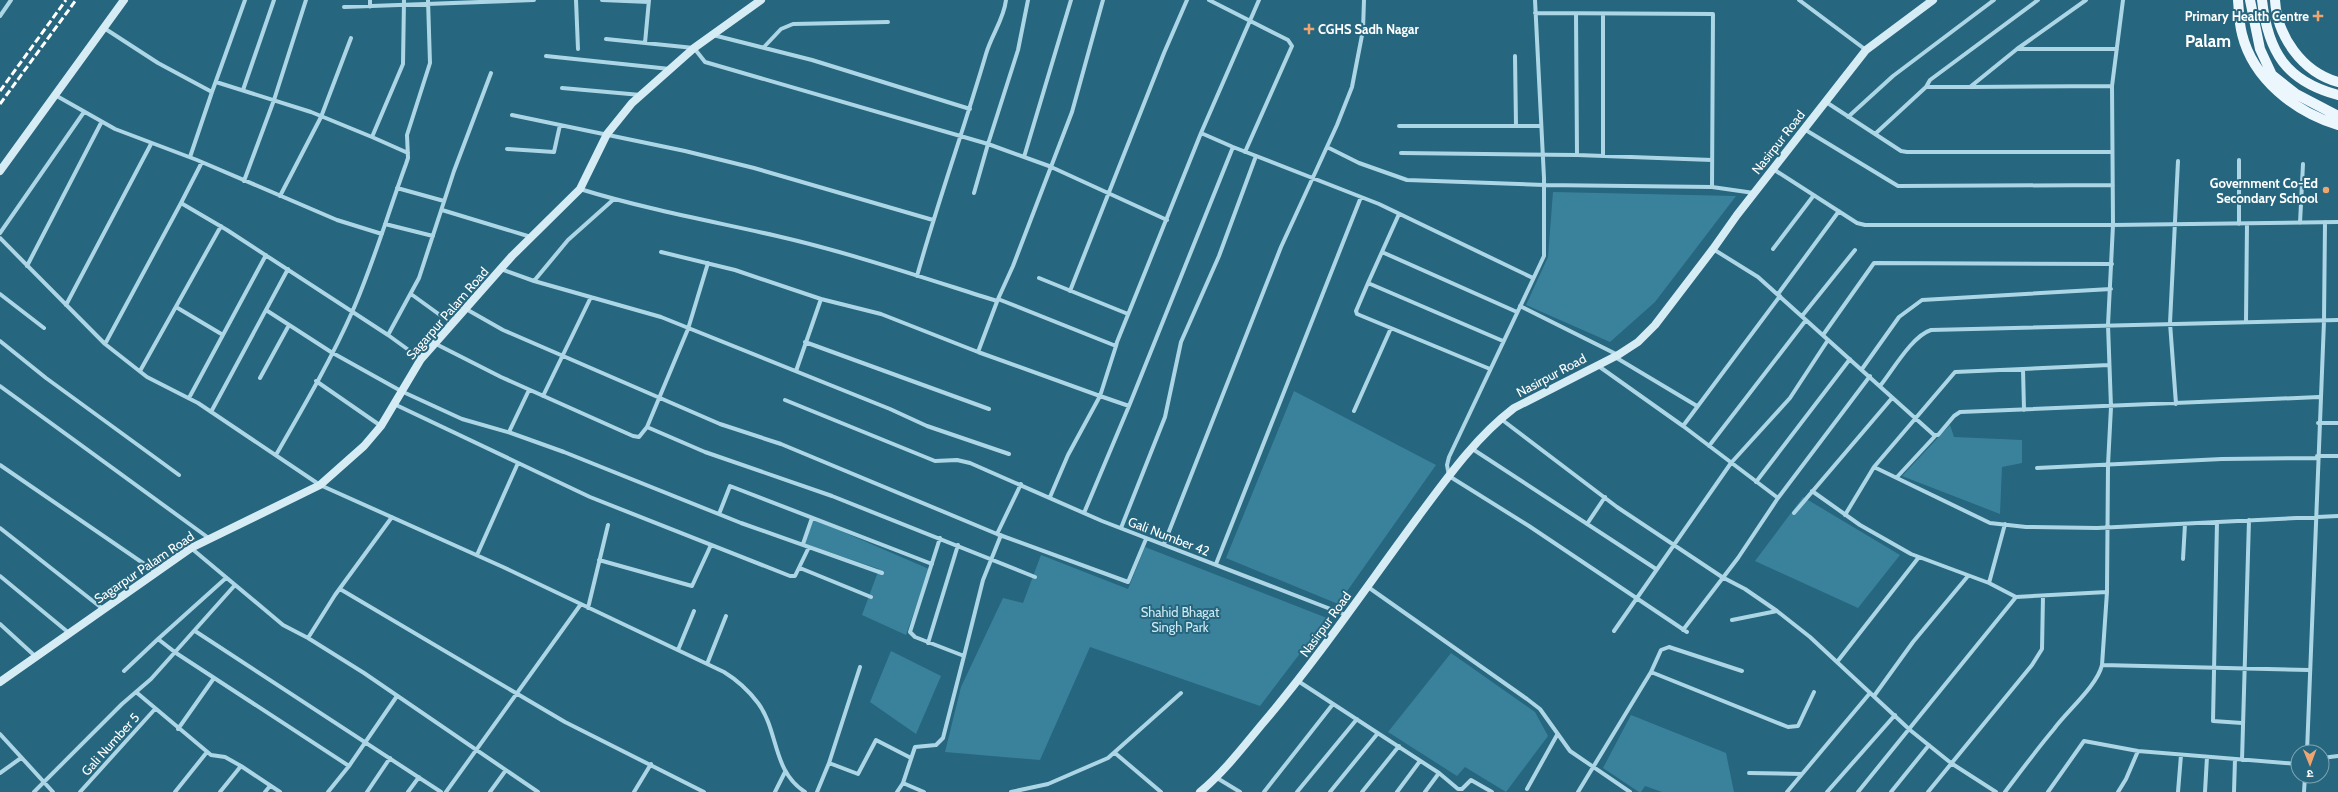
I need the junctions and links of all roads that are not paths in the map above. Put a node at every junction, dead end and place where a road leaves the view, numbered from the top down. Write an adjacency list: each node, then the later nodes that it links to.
1 (11, 0): 41 (street)
2 (124, 0): 44 (street)
3 (246, 0): 59 (street)
4 (274, 0): 65 (street)
5 (306, 0): 70 (street)
6 (370, 0): 37 (street)
7 (404, 0): 35 (street)
8 (428, 0): 34 (street)
9 (534, 0): 33 (street)
10 (576, 0): 52 (street)
11 (602, 0): 32 (street)
12 (761, 0): 45 (street, Sagarpur Palam Road)
13 (1006, 0): 72 (street)
14 (1028, 0): 91 (street)
15 (1071, 0): 104 (street)
16 (1103, 0): 110 (street)
17 (1187, 0): 121 (street)
18 (1208, 0): 42 (street)
19 (1259, 0): 42 (street)
20 (1364, 0): 93 (street)
21 (1535, 0): 38 (street)
22 (1799, 0): 54 (street)
23 (1933, 0): 54 (street, Nasirpur Road)
24 (1994, 0): 77 (street)
25 (2038, 0): 64 (street)
26 (2086, 0): 53 (street)
27 (2123, 0): 51 (street)
28 (2238, 0): 80 (main road)
29 (2250, 0): 75 (main road)
30 (2262, 0): 69 (main road)
31 (2275, 0): 60 (main road)
32 (649, 1): 48 (street)
33 (465, 2): 34 (street)
34 (428, 5): 35 (street); 97 (street)
35 (404, 6): 37 (street); 89 (street)
36 (344, 7): 37 (street)
37 (370, 7)
38 (1535, 13): 39 (street); 83 (street)
39 (1576, 14): 40 (street); 100 (street)
40 (1603, 14): 101 (street); 105 (street)
41 (0, 16)
42 (1249, 19): 85 (street); 95 (street)
43 (888, 22): 49 (street)
44 (104, 28): 66 (street); 67 (street)
45 (712, 35): 49 (street); 50 (street, Sagarpur Palam Road)
46 (351, 38): 76 (street)
47 (606, 39): 48 (street)
48 (646, 43): 50 (street)
49 (764, 47): 72 (street)
50 (694, 48): 57 (street, Sagarpur Palam Road); 88 (street)
51 (2117, 48): 53 (street); 61 (street)
52 (578, 49)
53 (2017, 49): 62 (street)
54 (1866, 50): 71 (street, Nasirpur Road)
55 (546, 56): 57 (street)
56 (1515, 56): 82 (street)
57 (671, 69): 68 (street, Sagarpur Palam Road)
58 (491, 73): 127 (street)
59 (216, 82): 65 (street); 66 (street)
60 (2338, 82)
61 (2112, 86): 62 (street); 96 (street)
62 (1970, 87): 64 (street)
63 (562, 88): 68 (street)
64 (1926, 88): 87 (street)
65 (242, 90): 70 (street)
66 (212, 92): 103 (street)
67 (55, 95): 73 (street); 112 (street)
68 (641, 95): 86 (street, Sagarpur Palam Road)
69 (2338, 95)
70 (274, 100): 76 (street); 114 (street)
71 (1826, 102): 77 (street); 84 (street, Nasirpur Road)
72 (970, 110): 88 (street)
73 (84, 112): 78 (street); 143 (street)
74 (512, 115): 79 (street)
75 (2338, 116)
76 (321, 117): 89 (street); 124 (street)
77 (1848, 118): 87 (street)
78 (101, 123): 90 (street); 156 (street)
79 (560, 125): 86 (street); 94 (street)
80 (2338, 125)
81 (1399, 126): 82 (street)
82 (1516, 126): 83 (street)
83 (1541, 126): 99 (street)
84 (1804, 129): 111 (street, Nasirpur Road); 116 (street)
85 (1201, 133): 92 (street); 133 (street)
86 (607, 134): 119 (street, Sagarpur Palam Road); 132 (street)
87 (1875, 134): 96 (street)
88 (960, 136): 91 (street); 132 (street)
89 (372, 137): 97 (street)
90 (151, 144): 103 (street); 172 (street)
91 (988, 144): 104 (street); 120 (street)
92 (1233, 147): 95 (street); 231 (street)
93 (1326, 147): 113 (street); 115 (street)
94 (507, 149)
95 (1245, 152): 102 (street)
96 (2112, 152): 116 (street)
97 (408, 153): 118 (street)
98 (1401, 153): 99 (street)
99 (1543, 153): 100 (street); 115 (street)
100 (1577, 155): 101 (street)
101 (1603, 155): 105 (street)
102 (1256, 156): 113 (street); 285 (street)
103 (190, 157): 107 (street)
104 (1024, 157): 110 (street)
105 (1712, 160): 117 (street)
106 (2239, 160): 139 (street)
107 (202, 162): 114 (street); 128 (street)
108 (2178, 162): 138 (street)
109 (2303, 164): 134 (street)
110 (1051, 167): 121 (street); 171 (street)
111 (1773, 169): 122 (street, Nasirpur Road); 123 (street)
112 (0, 171)
113 (1312, 178): 125 (street); 291 (street)
114 (244, 181): 124 (street)
115 (1544, 185): 117 (street); 161 (street)
116 (2113, 185): 141 (street)
117 (1712, 187): 122 (street)
118 (397, 188): 127 (street); 137 (street)
119 (580, 189): 126 (street); 146 (street, Sagarpur Palam Road)
120 (974, 193)
121 (1109, 193): 133 (street); 165 (street)
122 (1754, 193): 148 (street, Nasirpur Road)
123 (1814, 195): 130 (street); 149 (street)
124 (280, 196): 144 (street)
125 (1361, 197): 131 (street); 303 (street)
126 (614, 200): 159 (street); 162 (street)
127 (444, 201): 129 (street)
128 (181, 203): 142 (street); 200 (street)
129 (442, 210): 145 (street); 146 (street)
130 (1839, 211): 141 (street); 168 (street)
131 (1399, 214): 152 (street); 161 (street)
132 (933, 220): 159 (street)
133 (1167, 220): 179 (street)
134 (2300, 222): 135 (street); 140 (street)
135 (2325, 222): 136 (street); 184 (street)
136 (2338, 222)
137 (385, 224): 144 (street); 145 (street)
138 (2176, 224): 139 (street); 141 (street); 186 (street)
139 (2239, 224): 140 (street)
140 (2247, 224): 183 (street)
141 (2113, 225): 155 (street)
142 (221, 226): 153 (street); 174 (street)
143 (0, 233)
144 (382, 234): 177 (street)
145 (433, 236): 167 (street)
146 (532, 237): 157 (street, Sagarpur Palam Road)
147 (0, 238): 156 (street)
148 (1713, 249): 168 (street); 205 (street, Nasirpur Road)
149 (1773, 249)
150 (1856, 250): 180 (street)
151 (661, 252): 154 (street)
152 (1382, 252): 163 (street); 178 (street)
153 (266, 255): 158 (street); 192 (street)
154 (708, 263): 170 (street); 191 (street)
155 (2112, 264): 164 (street); 194 (street)
156 (26, 266): 172 (street)
157 (501, 268): 162 (street); 175 (street, Sagarpur Palam Road)
158 (288, 269): 176 (street); 177 (street)
159 (917, 276): 171 (street)
160 (1039, 278): 165 (street)
161 (1533, 278): 173 (street)
162 (534, 281): 169 (street)
163 (1368, 283): 190 (street); 197 (street)
164 (2111, 290): 188 (street); 211 (street)
165 (1070, 291): 179 (street)
166 (0, 294): 189 (street)
167 (411, 294): 185 (street); 193 (street)
168 (1779, 295): 180 (street); 232 (street)
169 (591, 297): 191 (street); 204 (street)
170 (822, 299): 198 (street); 203 (street)
171 (998, 300): 201 (street); 203 (street)
172 (66, 305): 200 (street)
173 (1520, 306): 178 (street); 205 (street)
174 (176, 307): 192 (street); 213 (street)
175 (465, 308): 185 (street, Sagarpur Palam Road); 204 (street)
176 (266, 310): 187 (street); 237 (street)
177 (352, 311): 193 (street); 202 (street)
178 (1517, 312): 197 (street)
179 (1128, 314): 201 (street)
180 (1802, 316): 181 (street)
181 (1806, 320): 194 (street); 247 (street)
182 (2338, 320): 184 (street)
183 (2246, 321): 184 (street); 186 (street)
184 (2324, 321): 225 (street)
185 (451, 323): 199 (street, Sagarpur Palam Road)
186 (2170, 323): 188 (street); 230 (street)
187 (289, 325): 202 (street); 216 (street)
188 (2108, 325): 209 (street); 219 (street)
189 (44, 328)
190 (1391, 328): 210 (street); 236 (street)
191 (688, 329): 214 (street); 224 (street)
192 (223, 335): 226 (street)
193 (388, 335): 206 (street)
194 (1823, 335): 195 (street)
195 (1828, 340): 207 (street); 254 (street)
196 (0, 341): 259 (street)
197 (1503, 341): 210 (street)
198 (805, 342): 214 (street); 234 (street)
199 (434, 343): 206 (street, Sagarpur Palam Road); 220 (street)
200 (105, 344): 213 (street)
201 (1116, 346): 223 (street)
202 (331, 352): 217 (street); 221 (street)
203 (978, 352): 223 (street)
204 (561, 355): 222 (street); 224 (street)
205 (1616, 356): 208 (street, Nasirpur Road); 232 (street)
206 (421, 359): 221 (street, Sagarpur Palam Road)
207 (1850, 359): 211 (street); 262 (street)
208 (1596, 364): 239 (street, Nasirpur Road); 243 (street)
209 (2109, 365): 212 (street); 233 (street)
210 (1490, 369): 260 (street)
211 (1862, 369): 215 (street)
212 (2023, 369): 235 (street); 238 (street)
213 (140, 371): 226 (street)
214 (796, 371): 249 (street)
215 (1870, 376): 219 (street); 268 (street)
216 (260, 378)
217 (316, 381): 242 (street); 250 (street)
218 (0, 386): 288 (street)
219 (1880, 386): 227 (street)
220 (529, 390): 222 (street); 245 (street)
221 (401, 392): 229 (street, Sagarpur Palam Road); 245 (street)
222 (543, 396): 244 (street)
223 (1100, 396): 231 (street); 266 (street)
224 (658, 397): 244 (street); 286 (street)
225 (2319, 397): 230 (street); 240 (street)
226 (189, 398): 237 (street)
227 (1892, 398): 238 (street); 265 (street)
228 (785, 400): 263 (street, Gali Number 42)
229 (394, 404): 242 (street, Sagarpur Palam Road); 253 (street)
230 (2176, 404): 233 (street)
231 (1129, 406): 269 (street)
232 (1697, 406): 243 (street)
233 (2111, 407): 235 (street); 256 (street)
234 (989, 409)
235 (2024, 410): 246 (street)
236 (1354, 411)
237 (211, 412): 250 (street)
238 (1914, 418): 246 (street); 257 (street)
239 (1500, 419): 248 (street, Nasirpur Road); 267 (street)
240 (2318, 423): 241 (street); 252 (street)
241 (2338, 423)
242 (381, 426): 264 (street, Sagarpur Palam Road)
243 (1683, 426): 247 (street)
244 (647, 427): 287 (street)
245 (509, 432): 271 (street)
246 (1936, 435): 261 (street)
247 (1709, 446): 254 (street)
248 (1471, 448): 260 (street, Nasirpur Road); 279 (street)
249 (1009, 454)
250 (276, 455): 264 (street)
251 (2338, 456): 252 (street)
252 (2317, 457): 256 (street); 273 (street)
253 (518, 463): 293 (street); 297 (street)
254 (1731, 463): 262 (street); 292 (street)
255 (0, 465): 306 (street)
256 (2108, 465): 258 (street); 283 (street)
257 (1874, 467): 261 (street); 272 (street)
258 (2037, 468)
259 (179, 475)
260 (1449, 476): 315 (street, Nasirpur Road); 321 (street)
261 (1897, 477): 280 (street)
262 (1756, 482): 268 (street)
263 (1021, 484): 266 (street, Gali Number 42); 286 (street)
264 (320, 485): 275 (street); 288 (street, Sagarpur Palam Road)
265 (1812, 491): 270 (street); 272 (street)
266 (1050, 497): 269 (street, Gali Number 42)
267 (1605, 497): 279 (street); 292 (street)
268 (1778, 498): 311 (street)
269 (1084, 513): 285 (street, Gali Number 42)
270 (1794, 513)
271 (719, 514): 276 (street); 290 (street)
272 (1845, 515): 298 (street)
273 (2315, 516): 274 (street); 277 (street); 347 (street)
274 (2338, 516)
275 (392, 517): 297 (street); 316 (street)
276 (812, 518): 290 (street); 302 (street)
277 (2249, 520): 278 (street); 346 (street)
278 (2217, 522): 281 (street); 345 (street)
279 (1587, 524): 305 (street)
280 (2005, 524): 283 (street); 313 (street)
281 (2184, 524): 283 (street); 300 (street)
282 (608, 525): 301 (street)
283 (2108, 527): 317 (street)
284 (0, 528): 324 (street)
285 (1121, 528): 289 (street, Gali Number 42)
286 (999, 535): 289 (street); 299 (street)
287 (940, 538): 294 (street); 302 (street)
288 (210, 539): 296 (street, Sagarpur Palam Road)
289 (1146, 539): 291 (street, Gali Number 42)
290 (803, 544): 295 (street)
291 (1164, 544): 303 (street, Gali Number 42)
292 (1674, 544): 305 (street); 311 (street)
293 (711, 545): 301 (street); 304 (street)
294 (958, 545): 299 (street); 336 (street)
295 (809, 547): 304 (street); 307 (street)
296 (191, 548): 306 (street, Sagarpur Palam Road); 312 (street)
297 (477, 555): 322 (street)
298 (1919, 557): 309 (street); 341 (street)
299 (991, 559): 310 (street); 340 (street)
300 (2183, 559)
301 (600, 560): 323 (street)
302 (932, 564): 336 (street)
303 (1216, 564): 327 (street, Gali Number 42)
304 (800, 568): 319 (street)
305 (1656, 569): 321 (street)
306 (157, 572): 324 (street, Sagarpur Palam Road)
307 (882, 573)
308 (0, 576): 333 (street)
309 (1968, 576): 313 (street); 358 (street)
310 (1035, 577)
311 (1722, 577): 321 (street); 326 (street)
312 (226, 578): 314 (street); 335 (street)
313 (1989, 583): 320 (street)
314 (235, 585): 331 (street); 334 (street)
315 (1368, 587): 327 (street, Nasirpur Road); 369 (street)
316 (340, 588): 334 (street); 356 (street)
317 (2107, 592): 318 (street); 343 (street)
318 (2043, 596): 320 (street); 387 (street)
319 (871, 597)
320 (2016, 597): 366 (street)
321 (1636, 598): 332 (street)
322 (581, 604): 323 (street); 356 (street)
323 (588, 608): 337 (street)
324 (103, 609): 333 (street, Sagarpur Palam Road)
325 (694, 611): 337 (street)
326 (1778, 611): 329 (street); 341 (street)
327 (1346, 615): 352 (street, Nasirpur Road)
328 (726, 616): 342 (street)
329 (1732, 620)
330 (0, 624): 339 (street)
331 (195, 631): 338 (street); 370 (street)
332 (1614, 631)
333 (69, 633): 339 (street, Sagarpur Palam Road)
334 (308, 638): 359 (street)
335 (158, 639): 338 (street); 348 (street)
336 (928, 642): 340 (street)
337 (678, 650): 342 (street)
338 (176, 653): 351 (street); 354 (street)
339 (35, 656): 353 (street, Sagarpur Palam Road)
340 (964, 656): 382 (street)
341 (1837, 662): 358 (street)
342 (707, 664): 394 (street)
343 (2102, 665): 345 (street); 449 (street)
344 (860, 667): 386 (street)
345 (2214, 668): 346 (street); 364 (street)
346 (2244, 669): 347 (street); 364 (street)
347 (2310, 670): 371 (street)
348 (124, 671)
349 (1742, 671): 350 (street)
350 (1651, 672): 355 (street); 392 (street)
351 (214, 678): 365 (street); 391 (street)
352 (1298, 681): 360 (street); 400 (street, Nasirpur Road)
353 (0, 682)
354 (136, 692): 361 (street); 401 (street)
355 (1814, 692)
356 (516, 693): 374 (street); 389 (street)
357 (1181, 694): 377 (street)
358 (1872, 694): 362 (street); 398 (street)
359 (397, 696): 370 (street); 374 (street)
360 (1333, 704): 363 (street); 434 (street)
361 (155, 709): 365 (street); 410 (street, Gali Number 5)
362 (1895, 715): 366 (street); 444 (street)
363 (1357, 719): 367 (street); 435 (street)
364 (2242, 723): 384 (street)
365 (178, 729): 375 (street)
366 (1910, 730): 372 (street); 445 (street)
367 (1378, 733): 373 (street); 436 (street)
368 (0, 735): 380 (street)
369 (1557, 735): 392 (street); 405 (street)
370 (364, 742): 381 (street); 391 (street)
371 (2307, 744)
372 (1929, 745): 387 (street); 446 (street)
373 (1399, 746): 385 (street); 437 (street)
374 (476, 749): 393 (street); 419 (street)
375 (207, 752): 390 (street); 411 (street)
376 (2138, 752): 378 (street); 450 (street); 451 (street)
377 (1115, 753): 430 (street); 431 (street)
378 (2181, 754): 379 (street); 452 (street)
379 (2207, 757): 383 (street); 453 (street)
380 (21, 758): 395 (street); 401 (street)
381 (390, 758): 399 (street); 416 (street)
382 (911, 758): 386 (street); 402 (street)
383 (2235, 759): 384 (street); 454 (street)
384 (2242, 760): 388 (street)
385 (1420, 761): 396 (street); 438 (street)
386 (829, 763): 427 (street)
387 (1951, 763): 447 (street); 448 (street)
388 (2290, 763)
389 (651, 764): 423 (street); 424 (street)
390 (241, 766): 403 (street); 412 (street)
391 (348, 766): 415 (street)
392 (1594, 767): 441 (street); 442 (street)
393 (506, 770): 404 (street); 420 (street)
394 (785, 772): 425 (street); 426 (street)
395 (0, 773)
396 (1439, 773): 406 (street); 439 (street)
397 (1749, 773): 398 (street)
398 (1802, 774): 443 (street)
399 (419, 776): 417 (street); 418 (street)
400 (1217, 778): 432 (street, Nasirpur Road); 433 (street)
401 (45, 783): 408 (street); 409 (street)
402 (904, 783): 428 (street); 429 (street)
403 (270, 786): 413 (street); 414 (street)
404 (530, 787): 421 (street); 422 (street)
405 (1527, 789)
406 (1462, 791): 407 (street)
407 (1486, 791): 440 (street)
408 (34, 792)
409 (53, 792)
410 (80, 792)
411 (175, 792)
412 (220, 792)
413 (265, 792)
414 (280, 792)
415 (328, 792)
416 (367, 792)
417 (408, 792)
418 (441, 792)
419 (446, 792)
420 (490, 792)
421 (527, 792)
422 (538, 792)
423 (634, 792)
424 (704, 792)
425 (775, 792)
426 (805, 792)
427 (817, 792)
428 (896, 792)
429 (924, 792)
430 (1011, 792)
431 (1161, 792)
432 (1200, 792)
433 (1240, 792)
434 (1264, 792)
435 (1297, 792)
436 (1330, 792)
437 (1362, 792)
438 (1397, 792)
439 (1425, 792)
440 (1492, 792)
441 (1578, 792)
442 (1630, 792)
443 (1787, 792)
444 (1826, 792)
445 (1858, 792)
446 (1891, 792)
447 (1928, 792)
448 (1996, 792)
449 (2005, 792)
450 (2048, 792)
451 (2118, 792)
452 (2178, 792)
453 (2205, 792)
454 (2234, 792)

